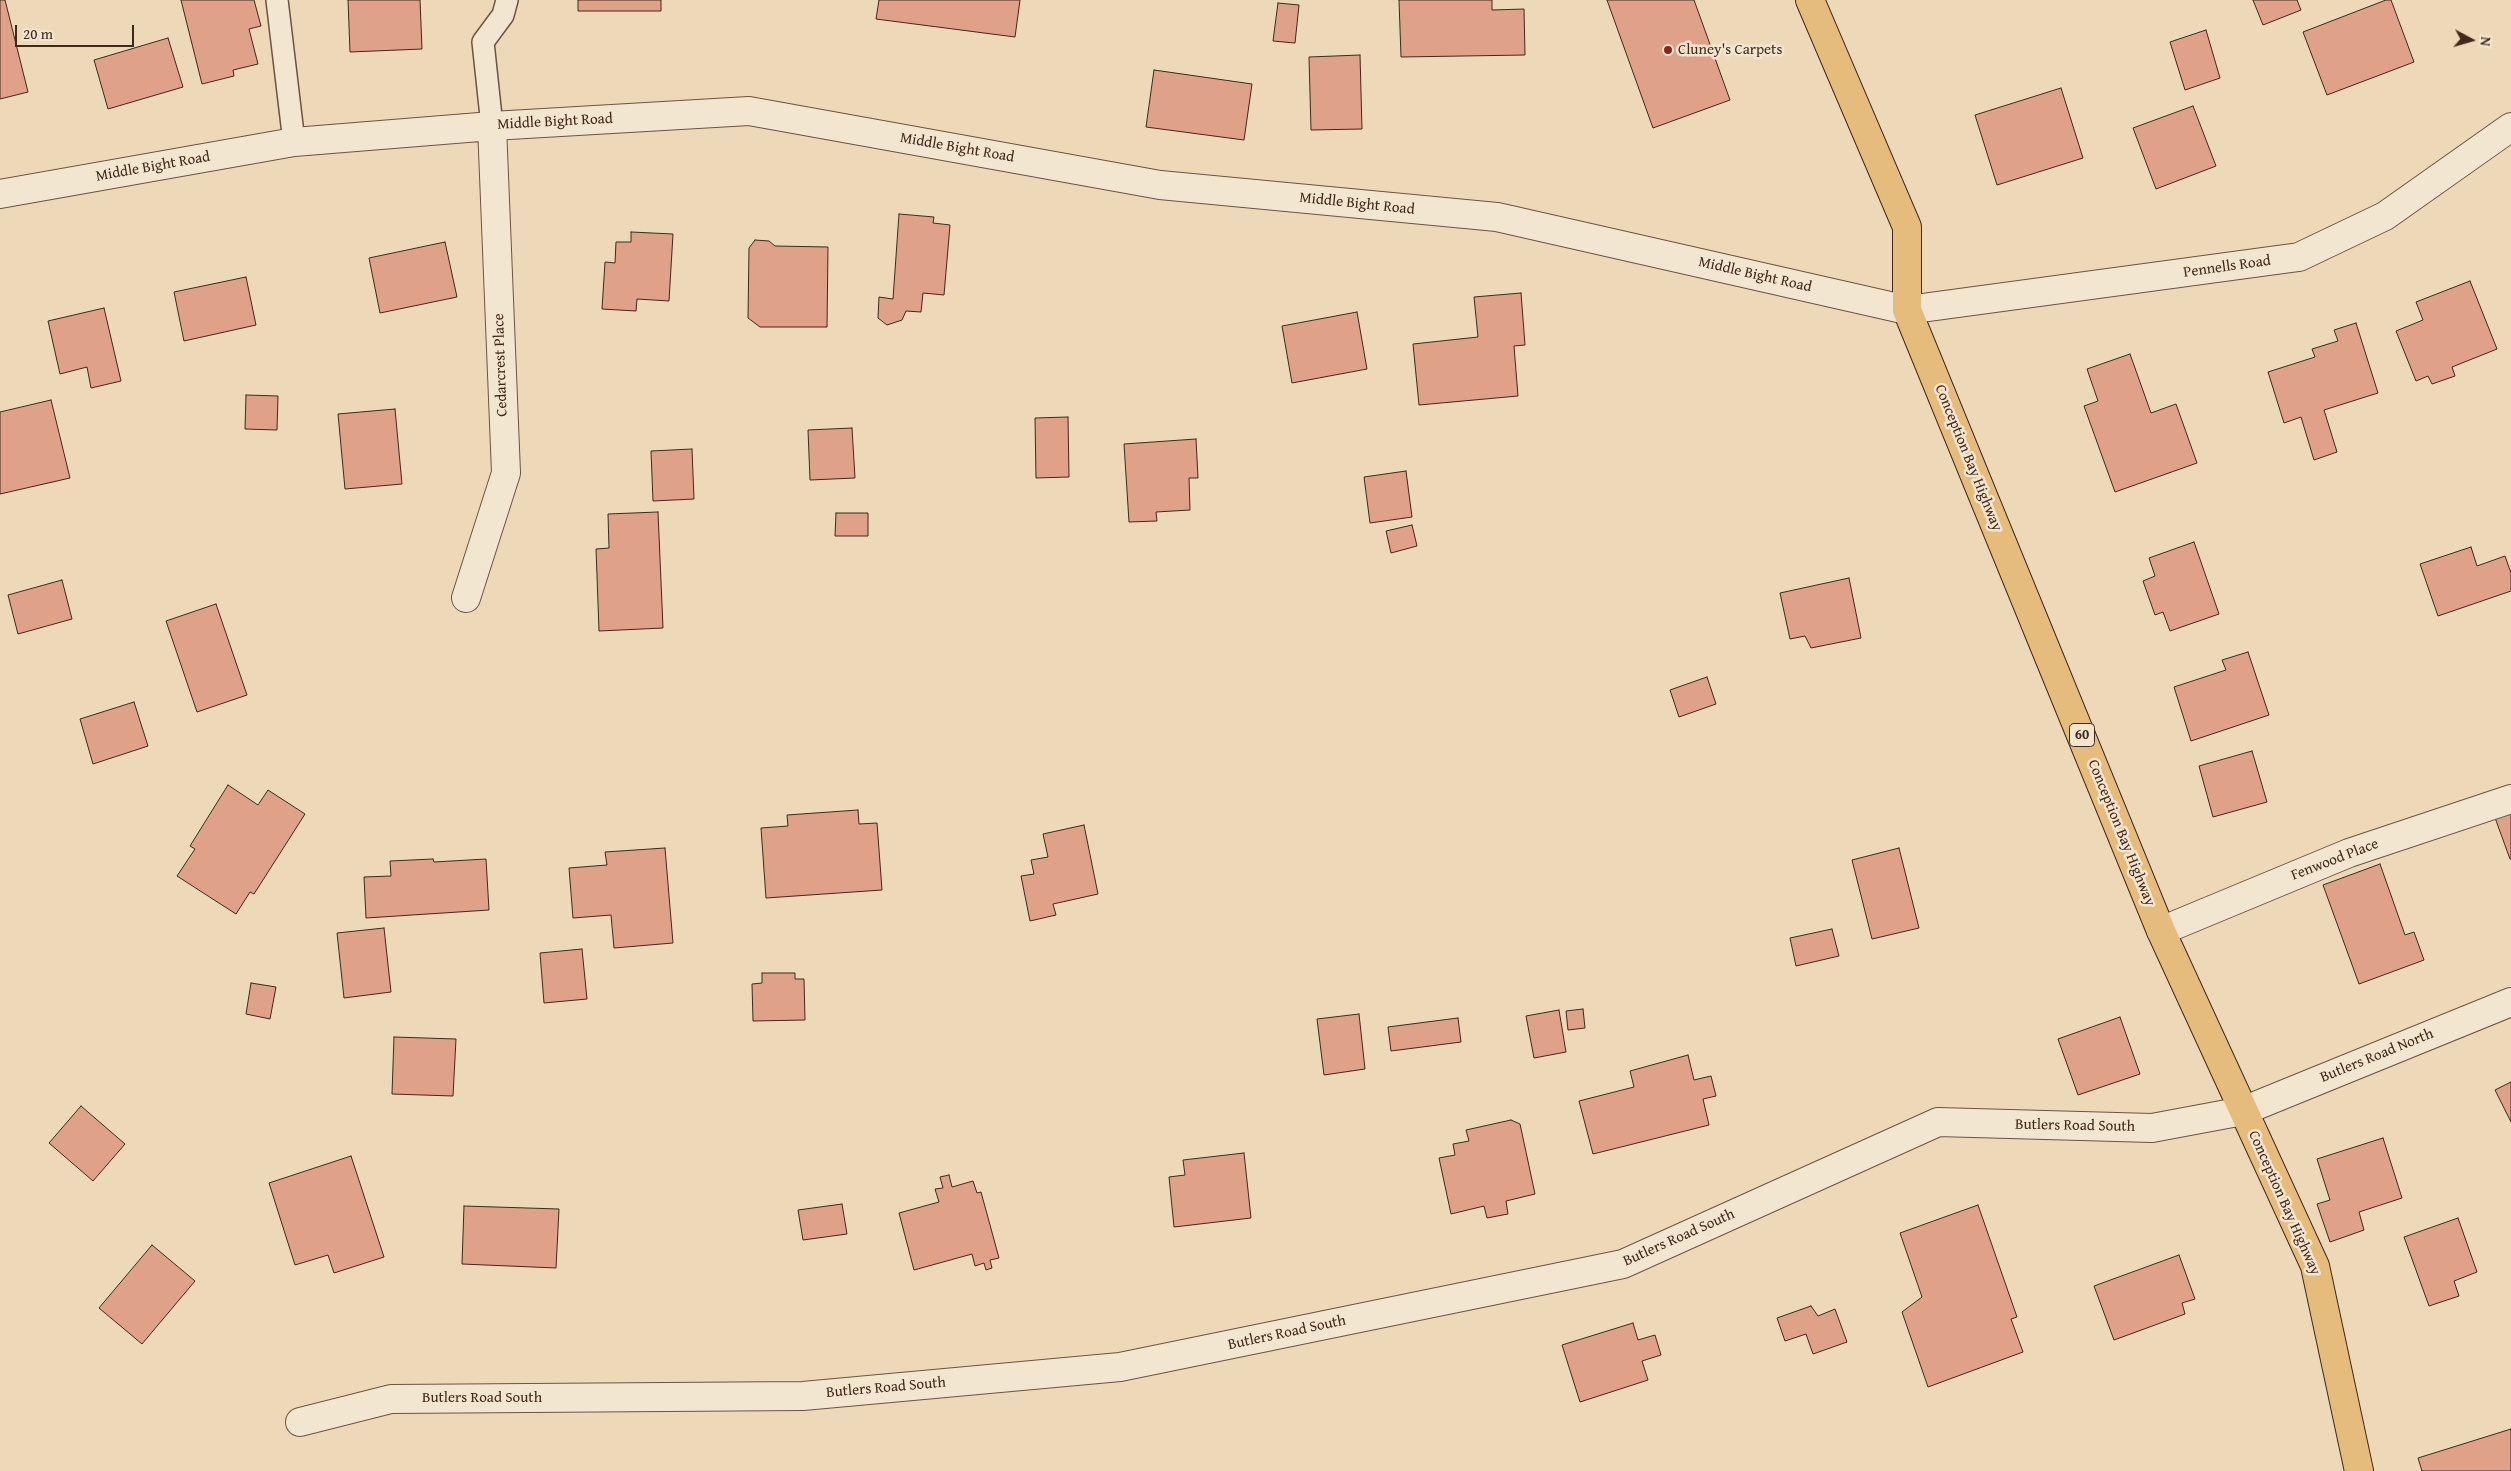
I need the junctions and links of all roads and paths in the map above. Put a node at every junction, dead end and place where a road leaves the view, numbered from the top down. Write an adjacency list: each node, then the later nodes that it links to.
1 (277, 0): 6 (lane)
2 (507, 0): 4 (lane)
3 (1810, 0): 8 (main road, Conception Bay Highway / 60)
4 (492, 126): 6 (street, Middle Bight Road); 8 (street, Middle Bight Road); 9 (street, Cedarcrest Place)
5 (2511, 127): 8 (street, Pennells Road)
6 (294, 142): 7 (street, Middle Bight Road)
7 (0, 194)
8 (1907, 310): 11 (main road, Conception Bay Highway / 60)
9 (466, 598)
10 (2511, 799): 11 (street, Fenwood Place)
11 (2161, 930): 13 (main road, Conception Bay Highway / 60)
12 (2511, 1002): 13 (street, Butlers Road North)
13 (2243, 1110): 14 (street, Butlers Road South); 15 (main road, Conception Bay Highway / 60)
14 (300, 1422)
15 (2359, 1471)

